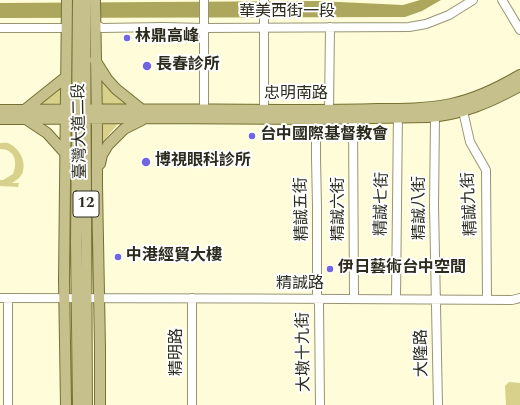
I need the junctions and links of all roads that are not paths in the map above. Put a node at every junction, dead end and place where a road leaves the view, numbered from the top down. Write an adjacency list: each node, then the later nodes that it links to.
1 (67, 0): 14 (main road, 臺灣大道二段 / 12)
2 (78, 0): 10 (main road, 臺灣大道二段 / 12)
3 (85, 0): 10 (main road, 臺灣大道二段 / 12)
4 (95, 0): 10 (main road, 臺灣大道二段 / 12)
5 (204, 0): 9 (street)
6 (264, 0): 11 (street)
7 (473, 0): 12 (street, 華美西街一段)
8 (502, 0): 15 (street)
9 (204, 25): 10 (street, 華美西街一段); 11 (street, 華美西街一段); 29 (street)
10 (86, 26): 16 (main road, 臺灣大道二段 / 12); 26 (main road, 臺灣大道二段 / 12)
11 (264, 26): 12 (street, 華美西街一段); 30 (street)
12 (330, 27): 21 (street)
13 (0, 28): 14 (street)
14 (66, 28): 18 (main road, 臺灣大道二段 / 12)
15 (520, 30)
16 (95, 59): 27 (main road, 臺灣大道二段 / 12); 28 (main road)
17 (520, 75): 23 (main road, 忠明南路)
18 (66, 77): 24 (main road); 25 (main road, 臺灣大道二段 / 12)
19 (520, 86): 22 (main road, 忠明南路)
20 (0, 110): 24 (main road)
21 (329, 110): 23 (main road, 忠明南路); 30 (main road, 忠明南路)
22 (462, 111): 31 (main road, 忠明南路); 47 (street, 精誠九街)
23 (398, 113): 31 (main road, 忠明南路); 34 (main road, 忠明南路); 45 (street, 精誠七街)
24 (26, 114): 25 (main road, 忠明南路); 32 (main road); 35 (main road)
25 (66, 114): 26 (main road, 忠明南路); 35 (main road, 臺灣大道二段 / 12)
26 (81, 114): 27 (main road, 忠明南路); 39 (main road, 臺灣大道二段 / 12)
27 (96, 114): 28 (main road, 忠明南路); 36 (main road, 臺灣大道二段 / 12)
28 (143, 114): 29 (main road, 忠明南路); 36 (main road)
29 (204, 114): 30 (main road, 忠明南路)
30 (264, 114): 33 (main road, 忠明南路)
31 (435, 117): 46 (street, 精誠八街)
32 (0, 119)
33 (316, 119): 34 (main road, 忠明南路); 43 (street, 精誠五街)
34 (353, 119): 44 (street, 精誠六街)
35 (65, 153): 38 (main road, 臺灣大道二段 / 12)
36 (97, 186): 40 (main road, 臺灣大道二段 / 12)
37 (4, 298): 38 (street, 精誠路); 48 (street)
38 (65, 298): 39 (street, 精誠路); 50 (main road, 臺灣大道二段 / 12)
39 (81, 298): 40 (street, 精誠路); 51 (main road, 臺灣大道二段 / 12); 52 (main road, 臺灣大道二段 / 12)
40 (99, 298): 41 (street, 精誠路); 53 (main road, 臺灣大道二段 / 12)
41 (192, 298): 43 (street, 精誠路); 54 (street, 精明路)
42 (520, 298): 47 (street, 精誠路)
43 (317, 299): 44 (street, 精誠路); 55 (street, 大墩十九街)
44 (354, 299): 45 (street, 精誠路)
45 (396, 299): 46 (street, 精誠路)
46 (436, 300): 47 (street, 精誠路); 56 (street, 大隆路)
47 (487, 300)
48 (4, 350): 49 (street)
49 (5, 404)
50 (66, 405)
51 (78, 405)
52 (87, 405)
53 (100, 405)
54 (192, 405)
55 (320, 405)
56 (438, 405)

